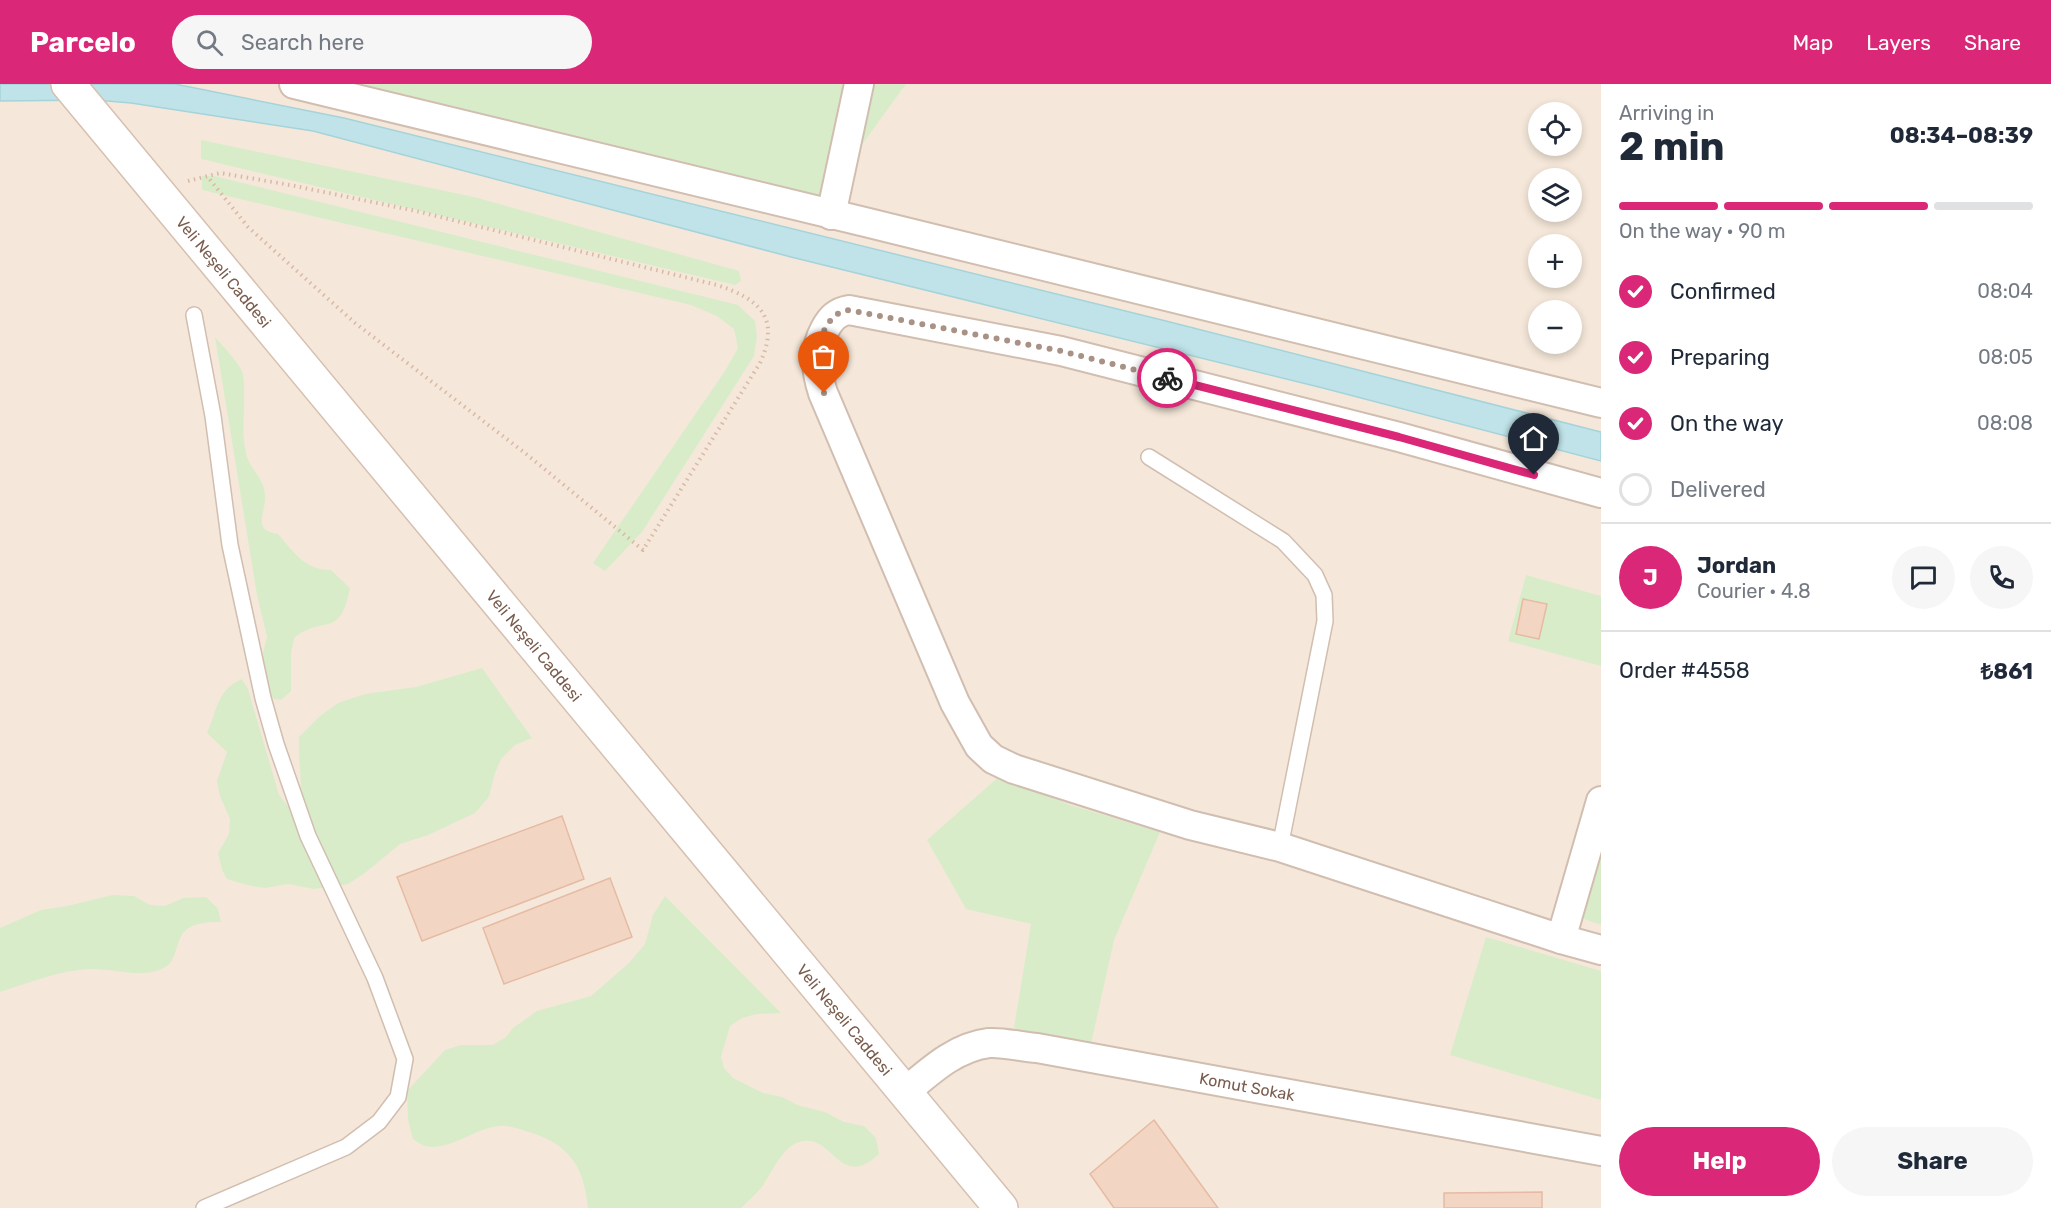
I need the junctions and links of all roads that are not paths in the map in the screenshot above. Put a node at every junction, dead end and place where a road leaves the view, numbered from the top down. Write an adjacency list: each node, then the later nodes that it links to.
1 (294, 84): 4 (street)
2 (859, 84): 4 (street)
3 (75, 86): 13 (street, Veli Neşeli Caddesi)
4 (831, 214): 6 (street)
5 (194, 315): 15 (lane)
6 (1601, 403)
7 (1149, 457): 10 (lane)
8 (1601, 493): 10 (street)
9 (1601, 801): 11 (street)
10 (1280, 847): 11 (street)
11 (1561, 939): 12 (street)
12 (1601, 950)
13 (904, 1093): 14 (street, Komut Sokak); 16 (street, Veli Neşeli Caddesi)
14 (1601, 1151)
15 (204, 1208)
16 (1001, 1208)

